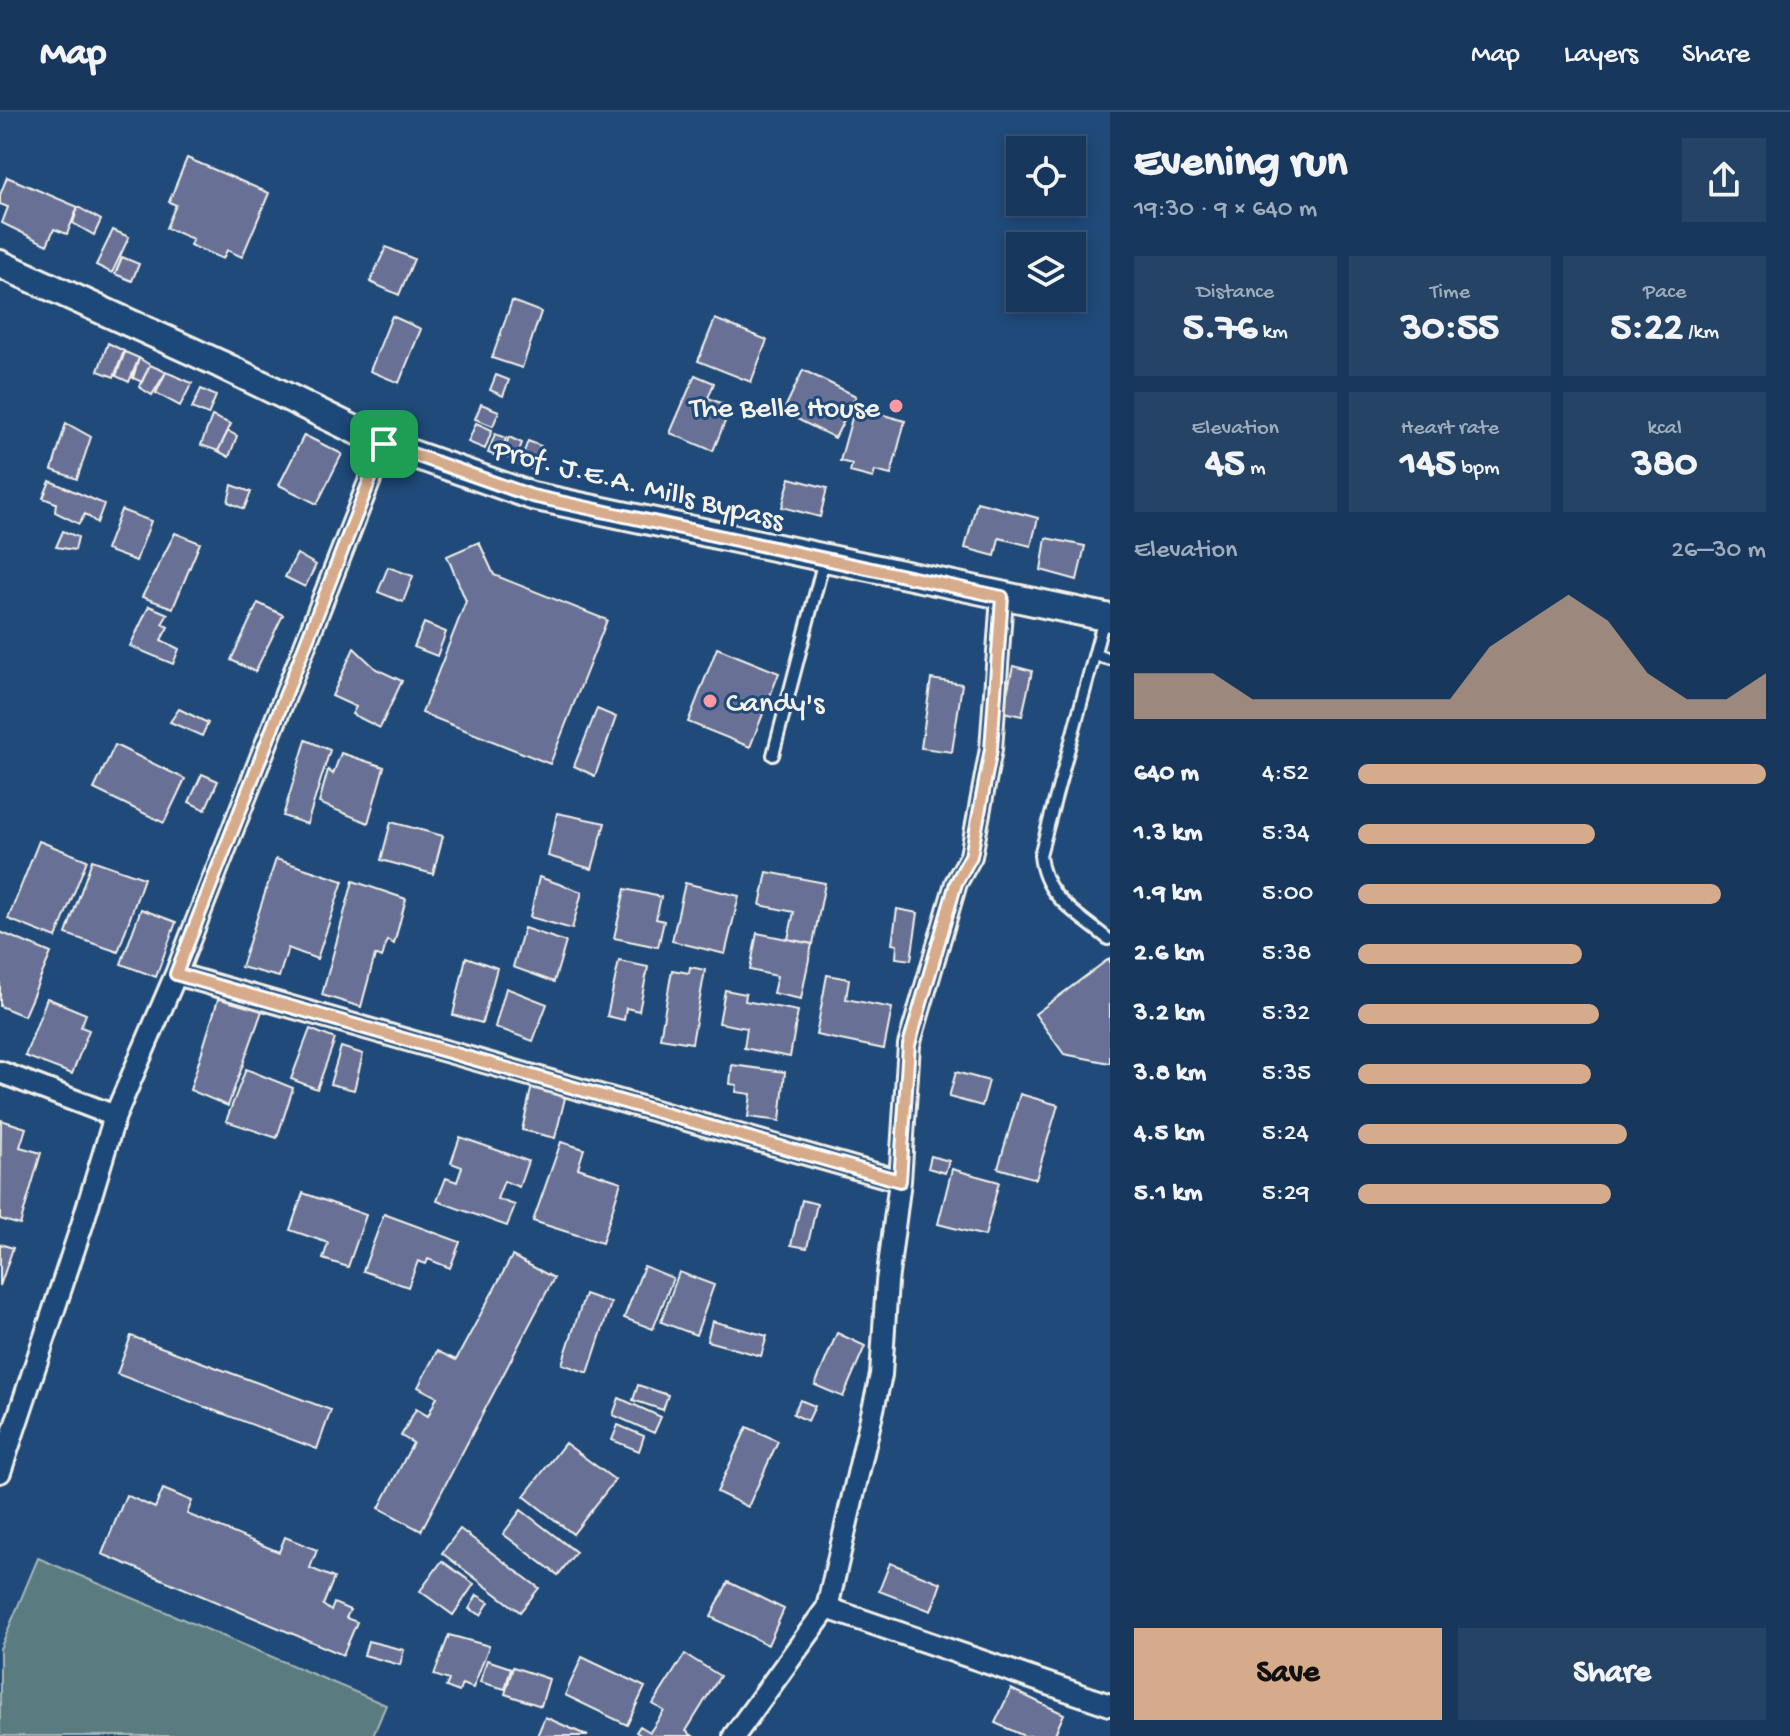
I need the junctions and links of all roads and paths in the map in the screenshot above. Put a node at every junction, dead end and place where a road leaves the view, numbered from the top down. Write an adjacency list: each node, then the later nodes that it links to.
1 (0, 264): 2 (street, Prof. J.E.A. Mills Bypass)
2 (384, 444): 3 (street, Prof. J.E.A. Mills Bypass); 10 (street)
3 (824, 560): 4 (street, Prof. J.E.A. Mills Bypass); 8 (lane)
4 (1002, 597): 5 (street, Prof. J.E.A. Mills Bypass); 13 (street)
5 (1107, 617): 6 (lane)
6 (1095, 655): 7 (lane); 9 (lane)
7 (1110, 659)
8 (773, 755)
9 (1108, 939)
10 (176, 974): 12 (street); 13 (street)
11 (0, 1072): 12 (street)
12 (115, 1116): 14 (street)
13 (900, 1181): 15 (street)
14 (0, 1472)
15 (827, 1608): 16 (street); 17 (street)
16 (1110, 1705)
17 (734, 1736)

